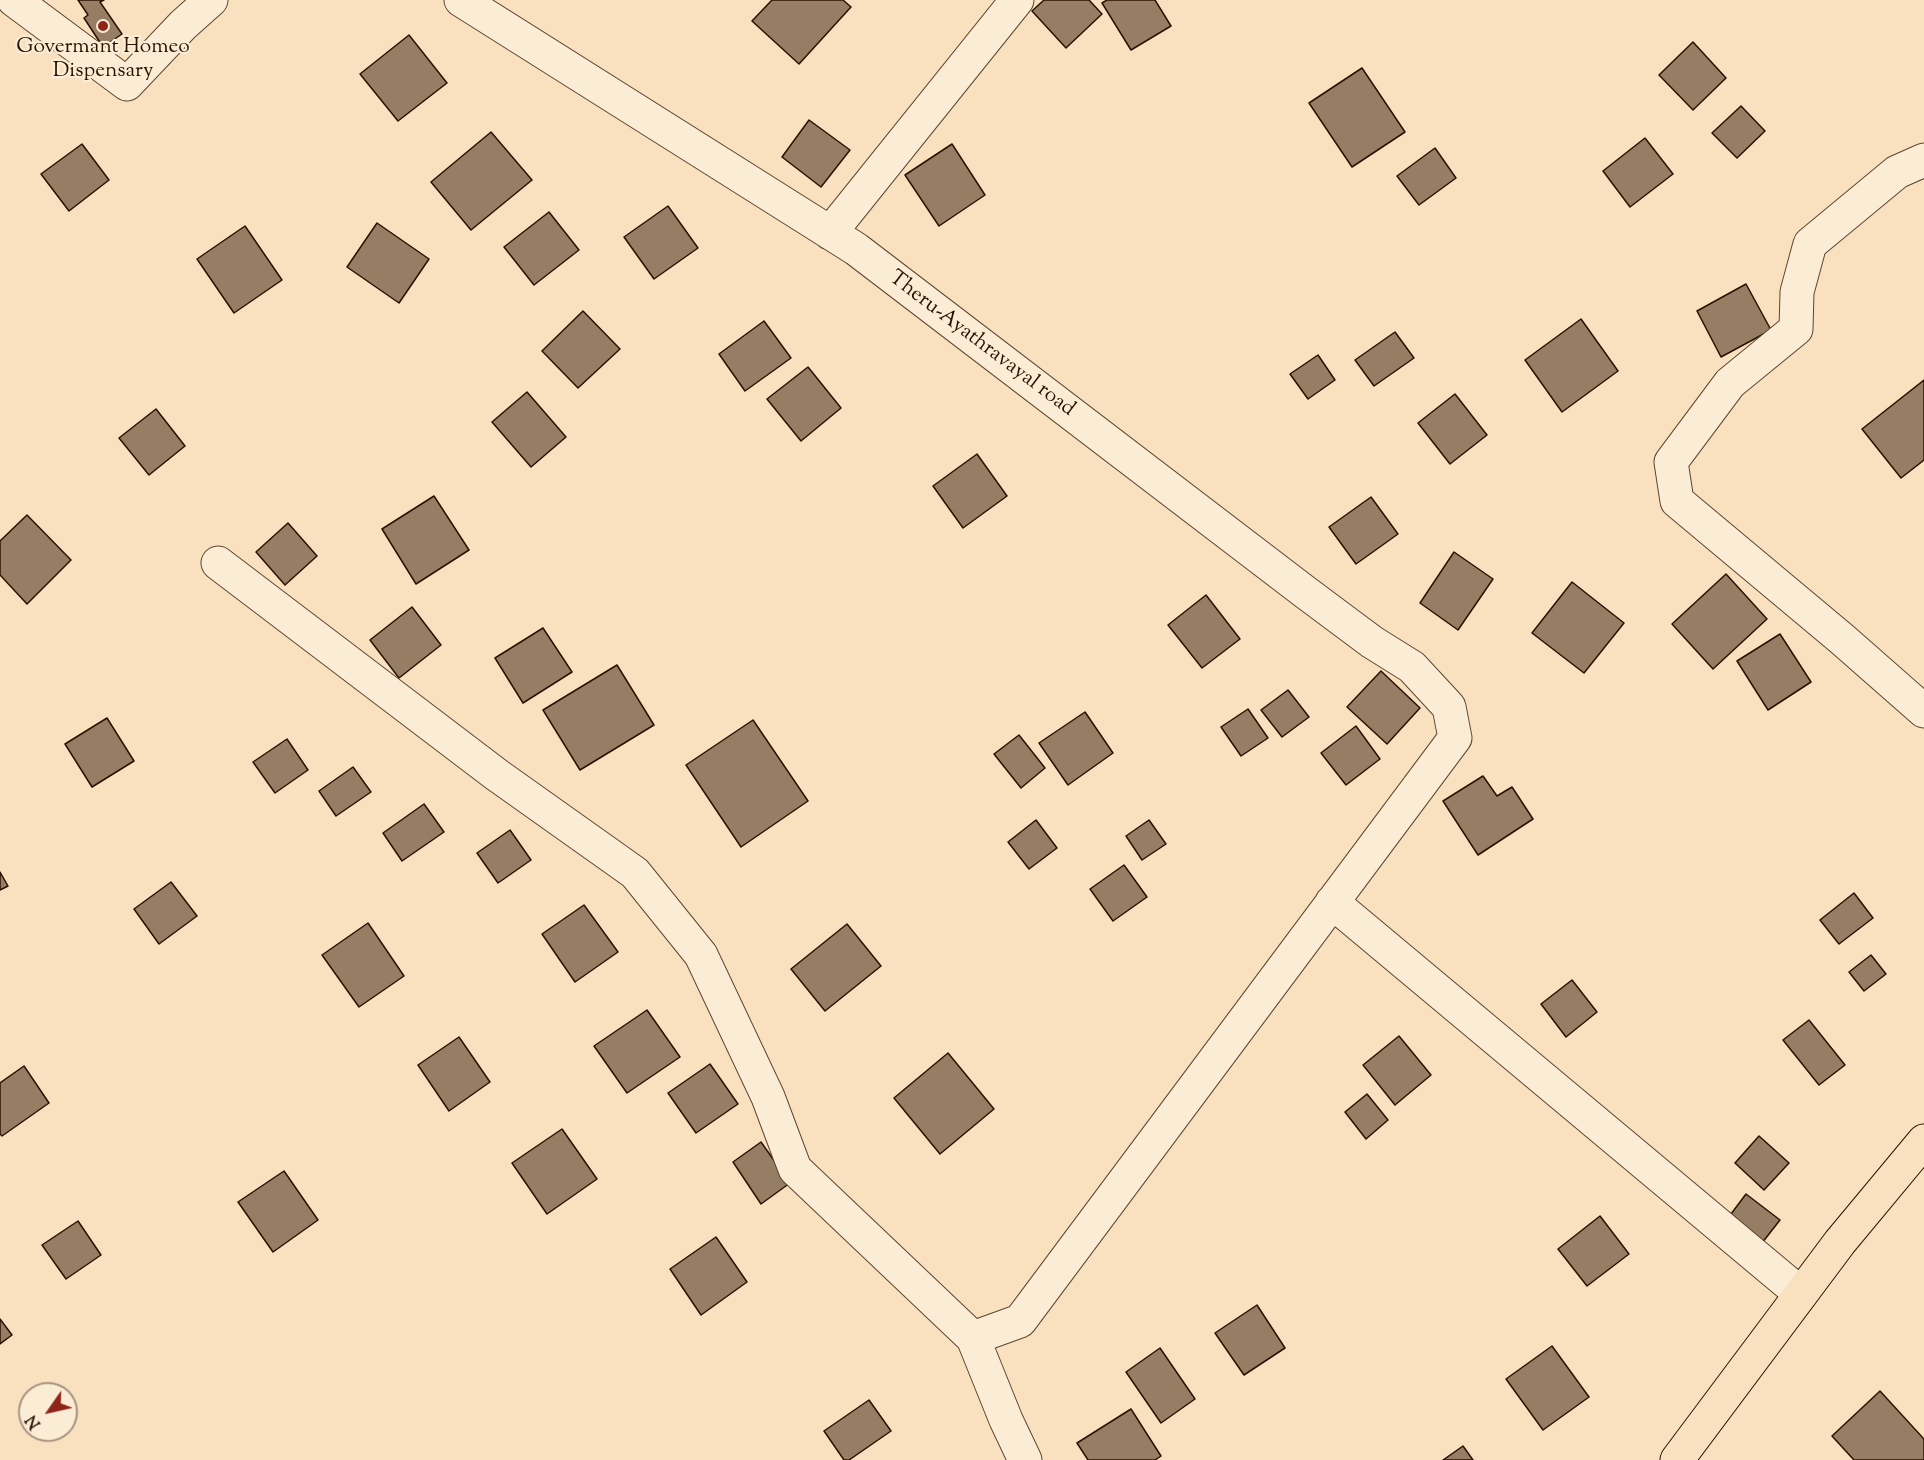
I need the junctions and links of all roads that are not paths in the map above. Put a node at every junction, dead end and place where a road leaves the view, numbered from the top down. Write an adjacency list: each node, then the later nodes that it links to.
1 (14, 0): 2 (street)
2 (211, 0)
3 (461, 0): 6 (street, Theru-Ayathravayal road)
4 (1017, 0): 6 (street)
5 (1924, 160): 8 (street)
6 (830, 233): 9 (street, Theru-Ayathravayal road)
7 (218, 563): 12 (street)
8 (1924, 711)
9 (1332, 902): 11 (street); 12 (street)
10 (1924, 1141): 11 (main road)
11 (1801, 1294): 14 (main road)
12 (973, 1338): 13 (street)
13 (1025, 1460)
14 (1677, 1460)

